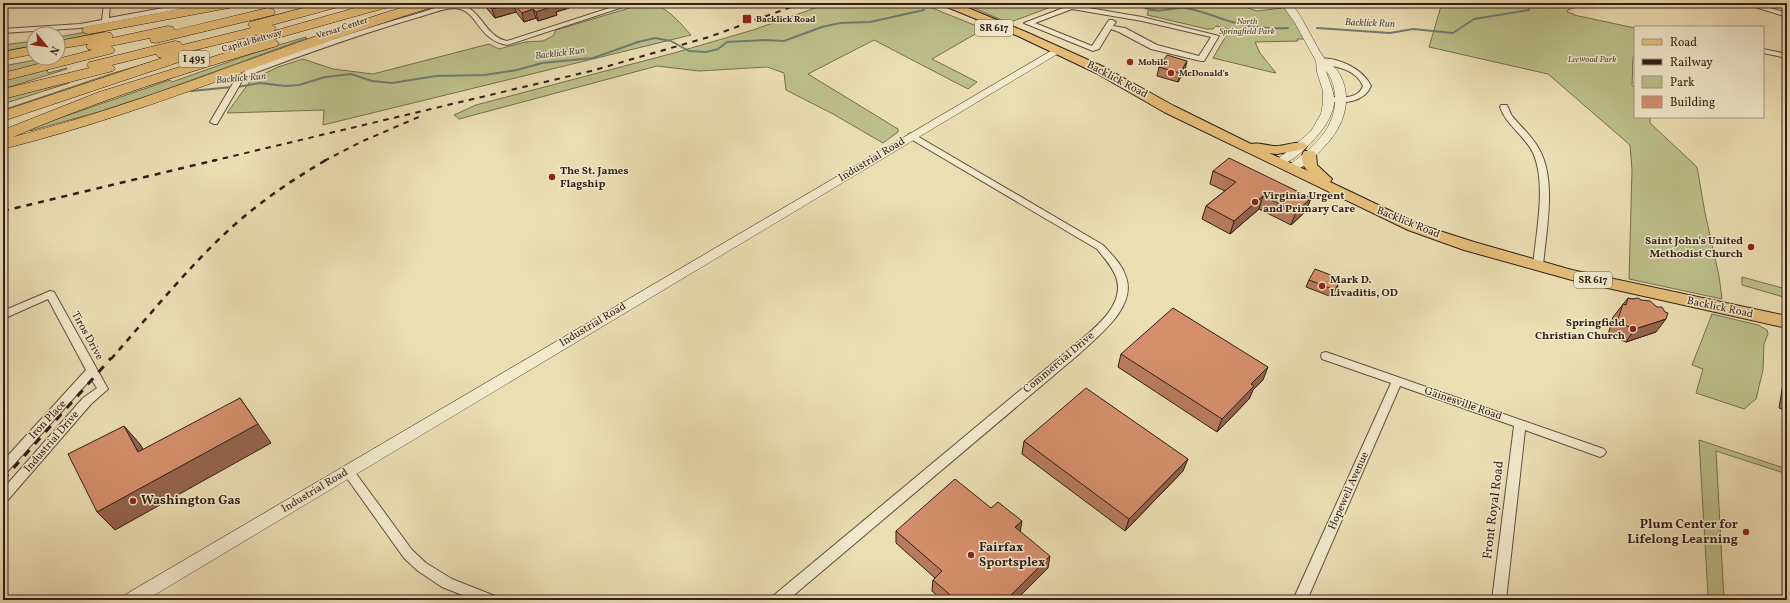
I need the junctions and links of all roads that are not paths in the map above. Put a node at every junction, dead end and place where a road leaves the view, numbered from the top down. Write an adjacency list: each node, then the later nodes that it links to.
1 (107, 3): 20 (street)
2 (201, 3): 20 (street)
3 (234, 3): 23 (highway)
4 (260, 3): 28 (highway)
5 (293, 3): 30 (highway)
6 (308, 3): 38 (highway)
7 (326, 3): 38 (highway)
8 (337, 3): 41 (highway)
9 (387, 3): 47 (highway, Capital Beltway / I 495)
10 (421, 3): 49 (highway)
11 (431, 3): 52 (highway)
12 (632, 3): 48 (street, Versar Center)
13 (933, 3): 31 (main road, Backlick Road / SR 617)
14 (946, 3): 31 (main road, Backlick Road / SR 617)
15 (1286, 3): 36 (street)
16 (1745, 3): 19 (street)
17 (368, 4): 27 (highway); 46 (highway)
18 (1115, 15): 21 (street); 21 (street); 25 (street)
19 (1787, 15)
20 (105, 22): 22 (street)
21 (1110, 27): 25 (street)
22 (3, 31)
23 (66, 34)
24 (26, 39): 26 (highway)
25 (1070, 40): 31 (street)
26 (3, 42)
27 (211, 42): 41 (highway); 44 (highway)
28 (66, 43)
29 (1764, 50): 34 (street)
30 (66, 51)
31 (1056, 51): 50 (street, Industrial Road); 51 (main road, Backlick Road / SR 617)
32 (26, 52): 33 (highway)
33 (3, 56)
34 (1787, 56)
35 (26, 59): 37 (highway)
36 (1321, 61): 42 (street); 43 (street); 43 (street)
37 (3, 63)
38 (48, 67): 39 (highway); 40 (highway)
39 (3, 77)
40 (3, 82)
41 (3, 93)
42 (1329, 99): 43 (street); 53 (street)
43 (1342, 99): 53 (street)
44 (3, 107)
45 (1504, 107): 56 (street)
46 (3, 116)
47 (3, 121)
48 (214, 122)
49 (3, 136)
50 (912, 136): 66 (street, Industrial Road); 70 (street, Commercial Drive)
51 (1235, 142): 53 (main road); 54 (main road, Backlick Road / SR 617)
52 (3, 144)
53 (1305, 150): 54 (street); 55 (main road)
54 (1284, 166): 55 (main road, Backlick Road / SR 617)
55 (1341, 194): 56 (main road, Backlick Road / SR 617)
56 (1538, 266): 58 (main road, Backlick Road / SR 617)
57 (3, 315): 60 (street, Tiros Drive)
58 (1787, 322)
59 (1326, 356): 61 (street, Gainesville Road)
60 (92, 371): 62 (street, Tiros Drive); 65 (street, Iron Place)
61 (1397, 381): 63 (street, Gainesville Road); 71 (street, Hopewell Avenue)
62 (103, 389): 67 (street, Industrial Drive)
63 (1520, 424): 64 (street, Gainesville Road); 72 (street, Front Royal Road)
64 (1600, 452)
65 (3, 469)
66 (348, 471): 68 (street, Industrial Road); 69 (street)
67 (3, 497)
68 (131, 600)
69 (490, 600)
70 (778, 600)
71 (1300, 600)
72 (1499, 600)

